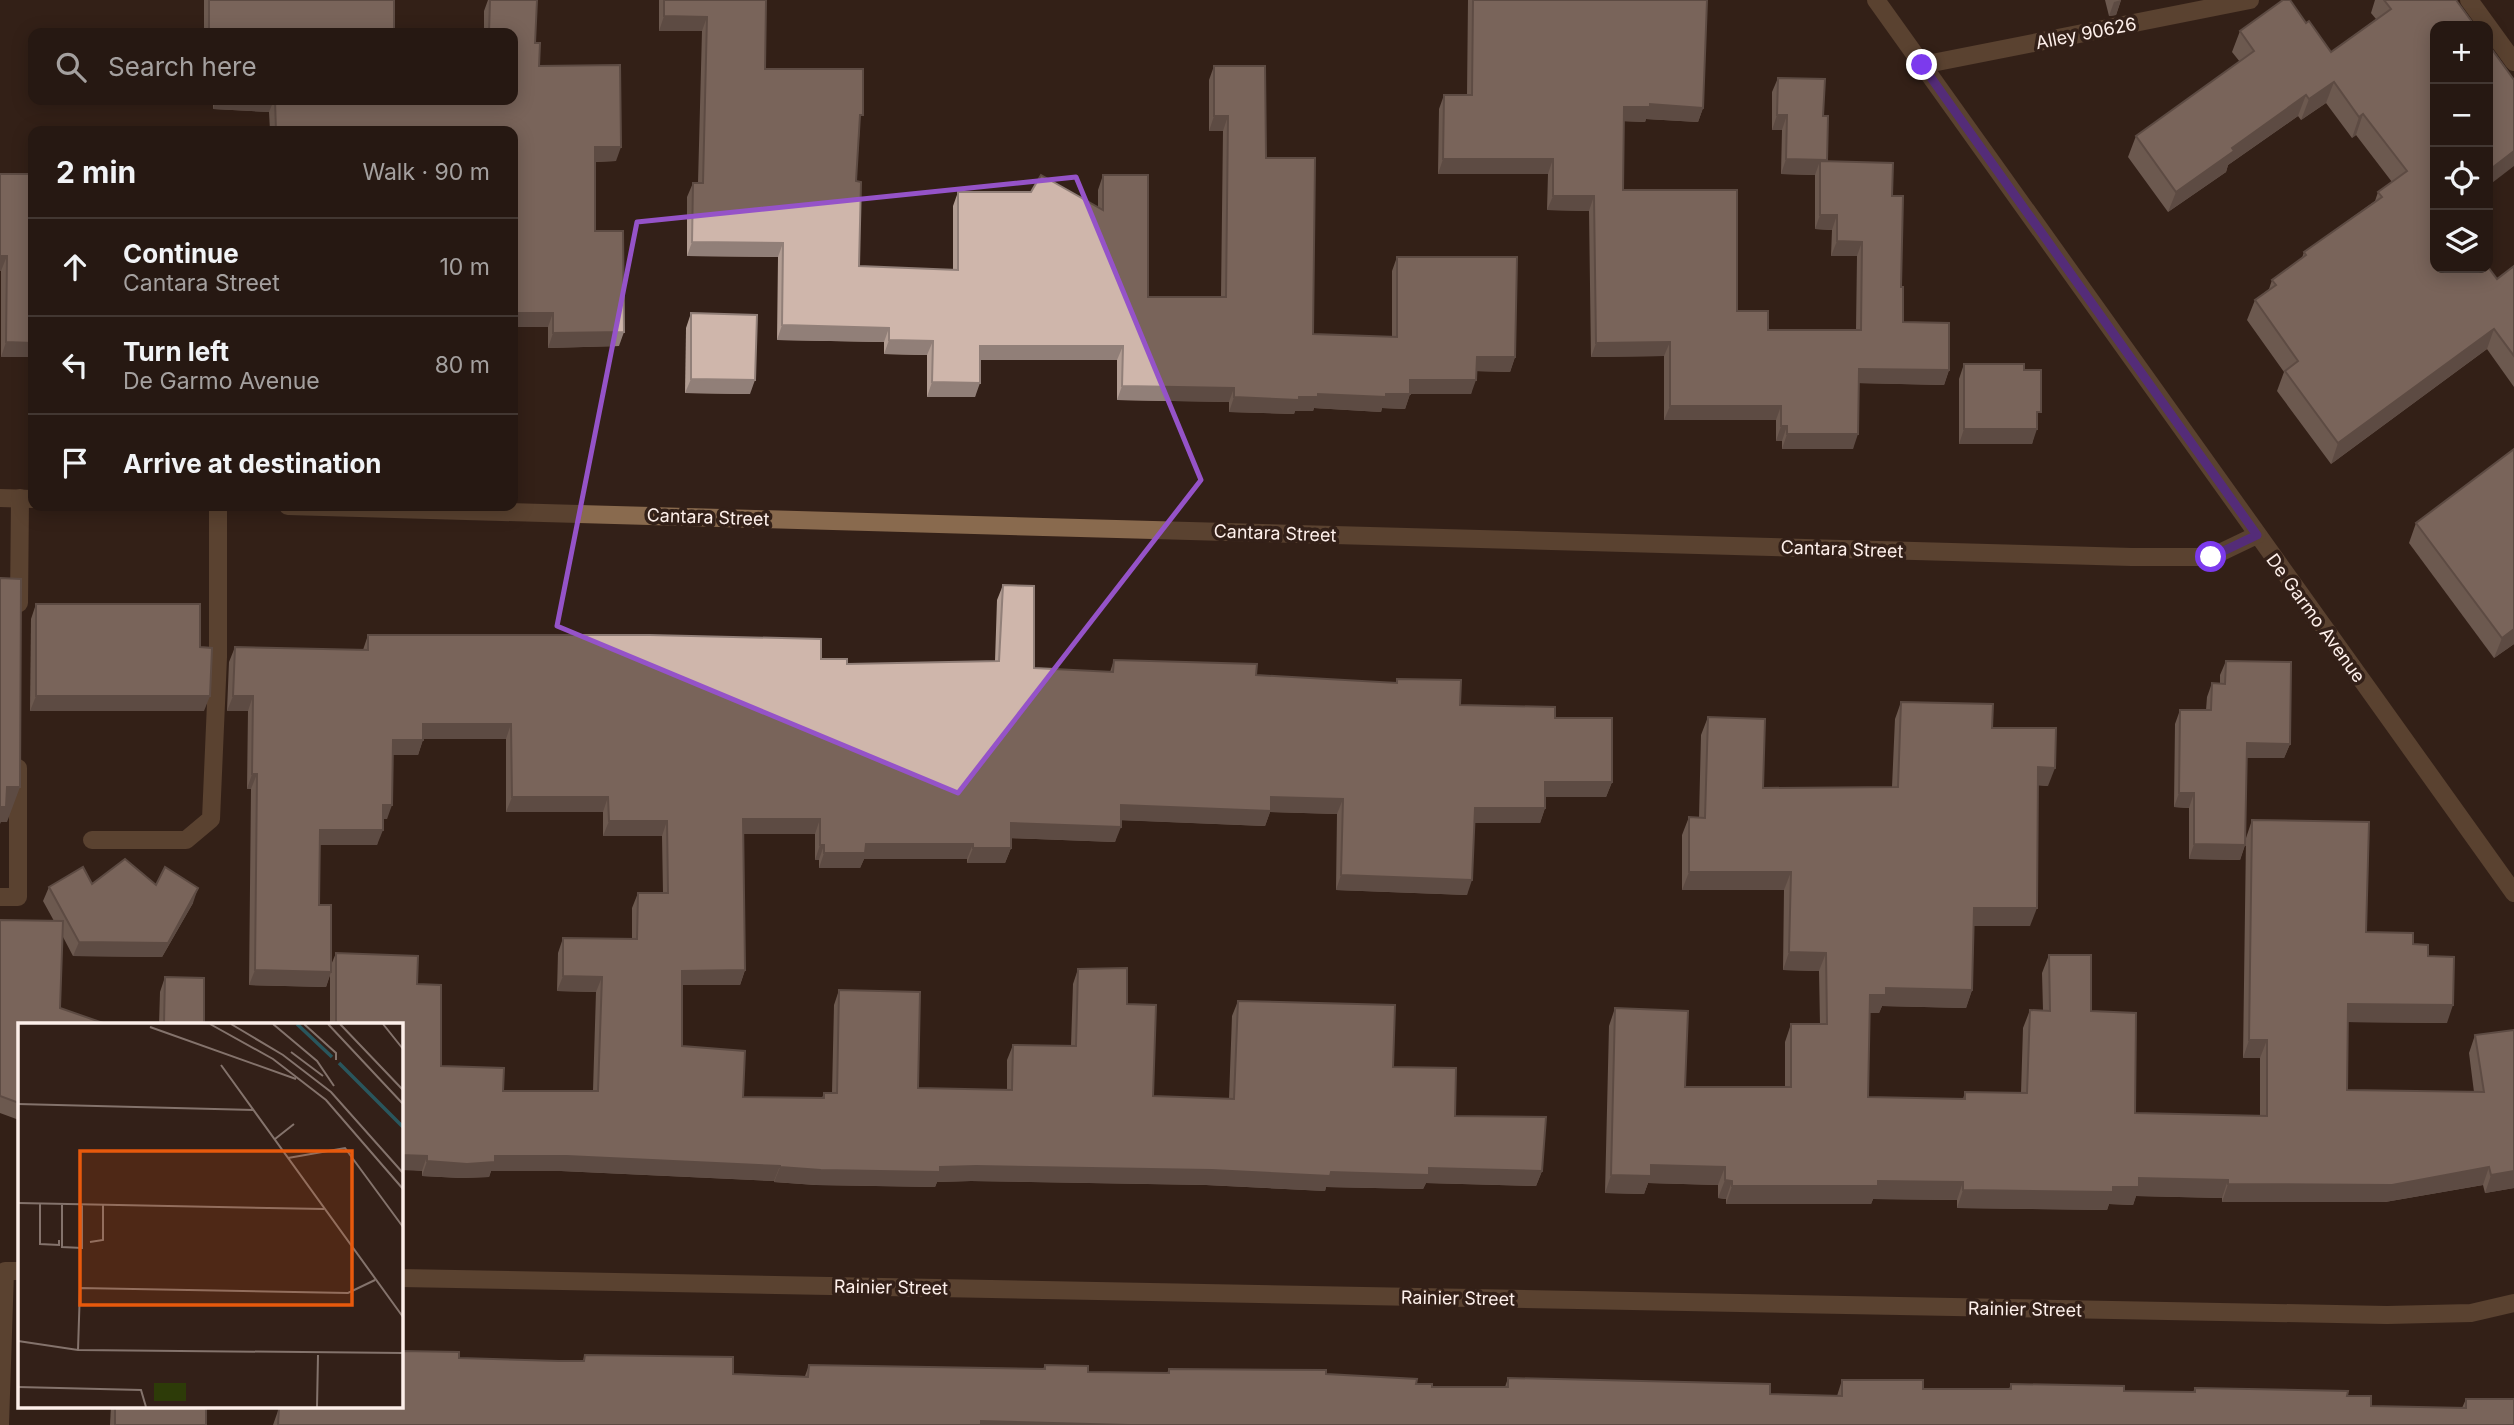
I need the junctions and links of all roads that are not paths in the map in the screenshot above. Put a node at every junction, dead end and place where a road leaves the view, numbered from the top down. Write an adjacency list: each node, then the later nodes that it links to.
1 (1876, 0): 5 (street, De Garmo Avenue)
2 (2250, 0): 5 (street, Alley 90626)
3 (2469, 0): 4 (street)
4 (2514, 62)
5 (1922, 65): 10 (street, De Garmo Avenue)
6 (0, 498): 7 (street)
7 (27, 498): 11 (street)
8 (218, 511): 13 (street)
9 (469, 511): 10 (street, Cantara Street)
10 (2257, 535): 14 (street, De Garmo Avenue)
11 (19, 618)
12 (18, 744): 15 (street)
13 (92, 840)
14 (2514, 893)
15 (0, 897)
16 (18, 1271): 19 (street)
17 (402, 1278): 18 (street, Rainier Street)
18 (2514, 1303)
19 (0, 1425)

